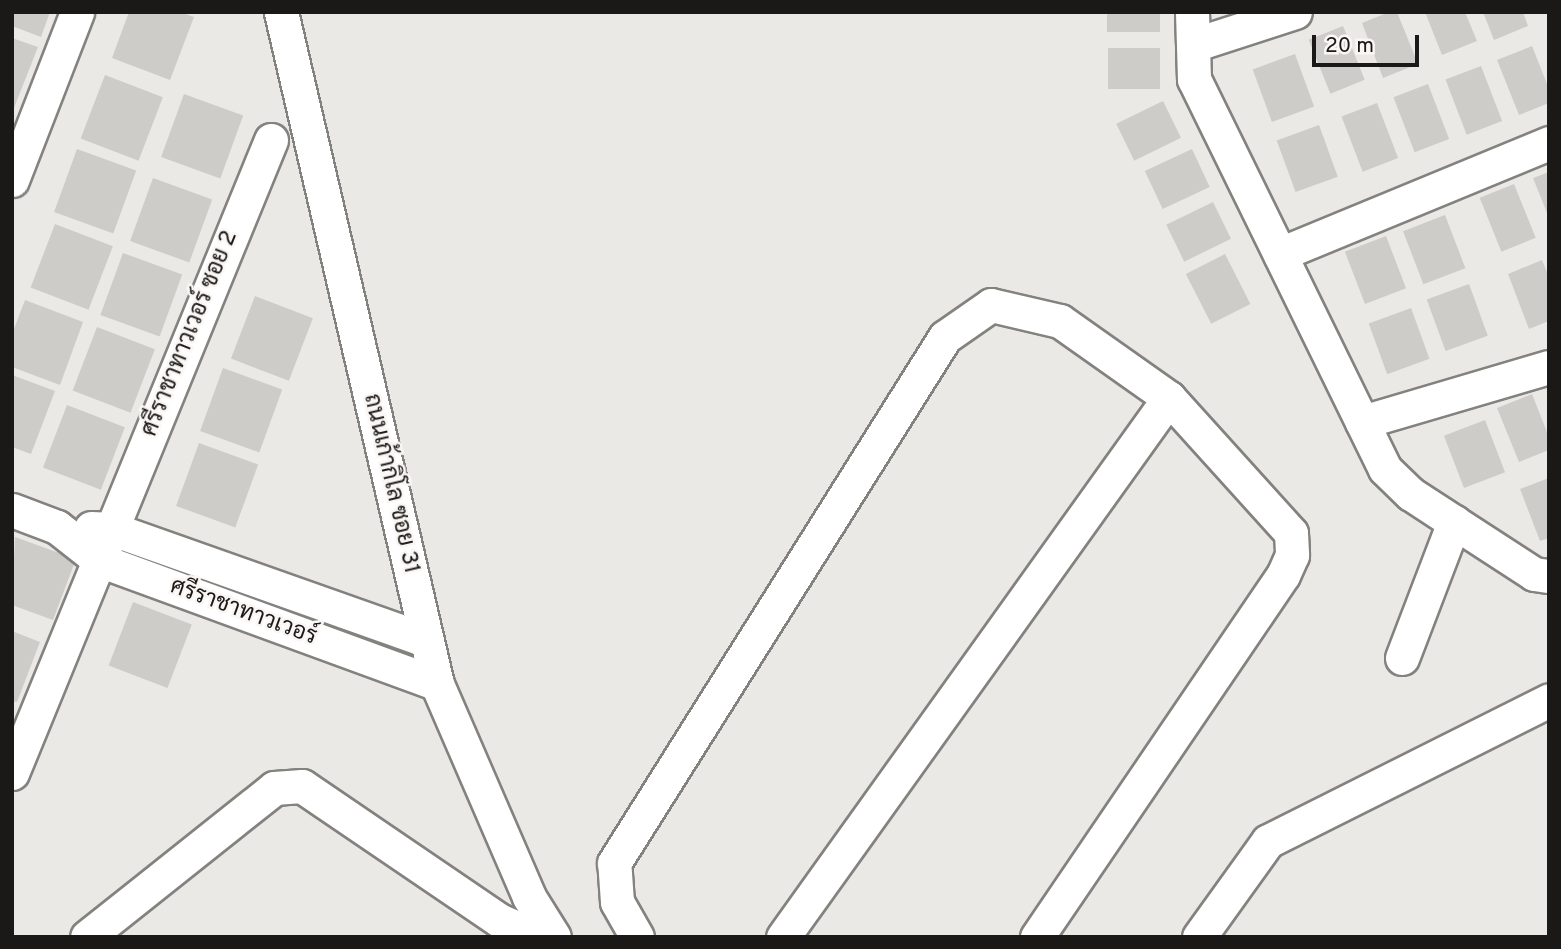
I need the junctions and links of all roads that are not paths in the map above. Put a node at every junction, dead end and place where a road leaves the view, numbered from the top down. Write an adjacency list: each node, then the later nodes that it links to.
1 (77, 12): 8 (street)
2 (281, 12): 19 (street, ถนนเก้ากิโล ซอย 31)
3 (1192, 12): 5 (street)
4 (1296, 12): 5 (street)
5 (1193, 45): 9 (street)
6 (271, 140): 16 (street, ศรีราชาทาวเวอร์ ซอย 2)
7 (1549, 143): 9 (street)
8 (12, 180)
9 (1280, 254): 12 (street)
10 (1549, 367): 12 (street)
11 (1169, 398): 27 (street); 28 (street); 29 (street)
12 (1362, 422): 14 (street)
13 (12, 510): 15 (street, ศรีราชาทาวเวอร์)
14 (1454, 522): 18 (street); 20 (street)
15 (57, 527): 16 (street, ศรีราชาทาวเวอร์); 17 (street, ศรีราชาทาวเวอร์)
16 (112, 528): 17 (street, ศรีราชาทาวเวอร์ ซอย 2); 19 (street, ศรีราชาทาวเวอร์)
17 (99, 560): 21 (street, ศรีราชาทาวเวอร์); 23 (street, ศรีราชาทาวเวอร์ ซอย 2)
18 (1549, 576)
19 (426, 640): 21 (street, ถนนเก้ากิโล ซอย 31)
20 (1402, 659)
21 (437, 684): 26 (street, ถนนเก้ากิโล ซอย 31)
22 (1549, 700): 30 (street)
23 (12, 773)
24 (87, 937): 25 (street)
25 (537, 937)
26 (554, 937)
27 (637, 937)
28 (783, 937)
29 (1037, 937)
30 (1199, 937)

